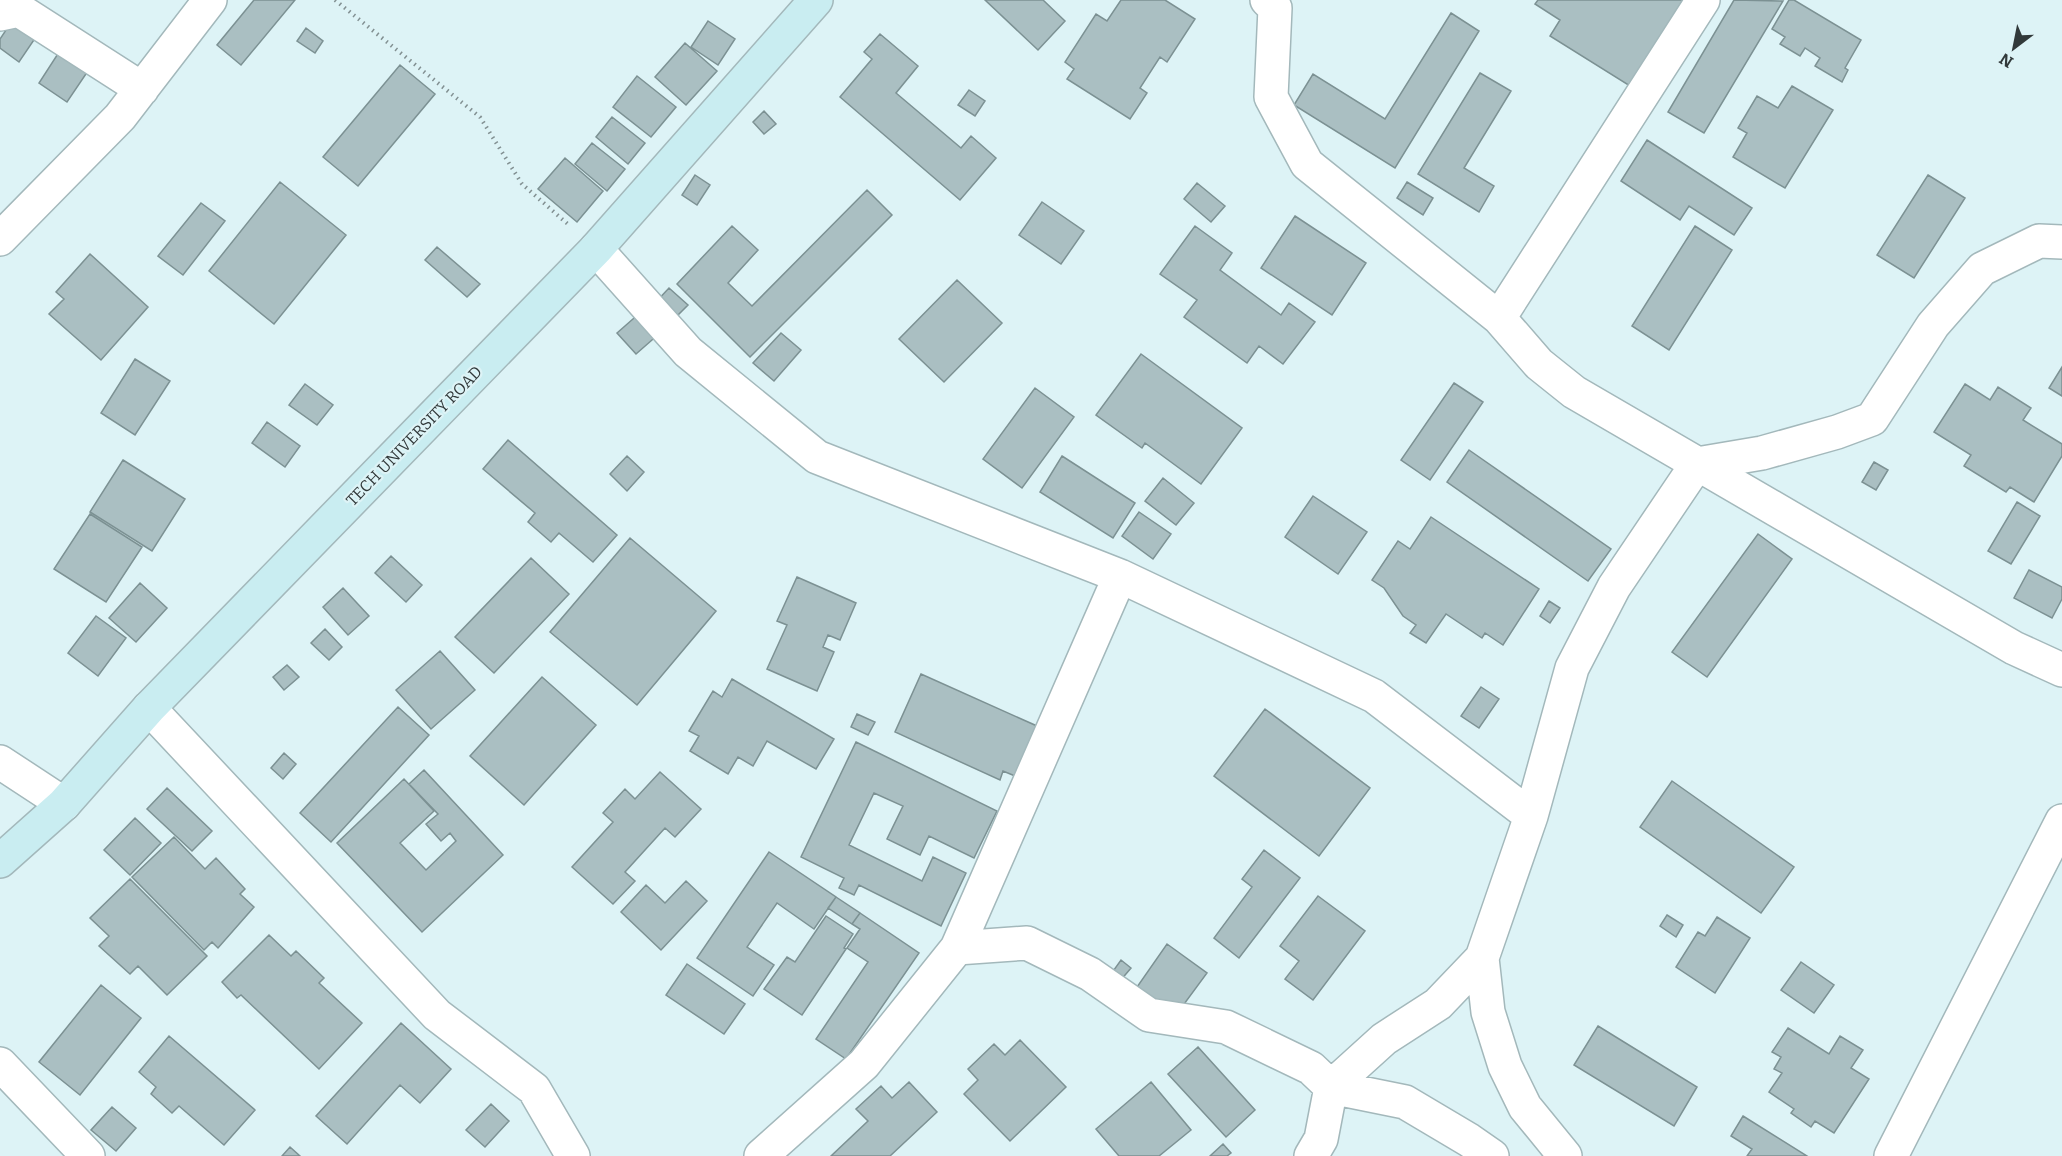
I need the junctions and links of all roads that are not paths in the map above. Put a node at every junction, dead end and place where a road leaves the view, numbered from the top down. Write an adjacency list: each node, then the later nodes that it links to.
1 (210, 0): 6 (street)
2 (816, 0): 9 (street, TECH UNIVERSITY ROAD)
3 (1267, 0): 10 (street)
4 (1703, 0): 10 (street)
5 (0, 14): 6 (street)
6 (141, 89): 7 (street)
7 (0, 239)
8 (2062, 242): 11 (street)
9 (596, 249): 12 (street); 14 (street, TECH UNIVERSITY ROAD)
10 (1499, 318): 11 (street)
11 (1697, 464): 13 (street); 17 (street)
12 (1120, 576): 17 (street); 20 (street)
13 (2062, 670)
14 (149, 708): 16 (street, TECH UNIVERSITY ROAD); 25 (street)
15 (0, 762): 16 (street)
16 (64, 804): 19 (street, TECH UNIVERSITY ROAD)
17 (1531, 816): 21 (street)
18 (2062, 821): 30 (street)
19 (0, 861)
20 (957, 948): 23 (street); 26 (street)
21 (1482, 958): 23 (street); 29 (street)
22 (0, 1064): 24 (street)
23 (1331, 1088): 27 (street); 28 (street)
24 (88, 1156)
25 (573, 1156)
26 (761, 1156)
27 (1311, 1156)
28 (1491, 1156)
29 (1565, 1156)
30 (1891, 1156)

